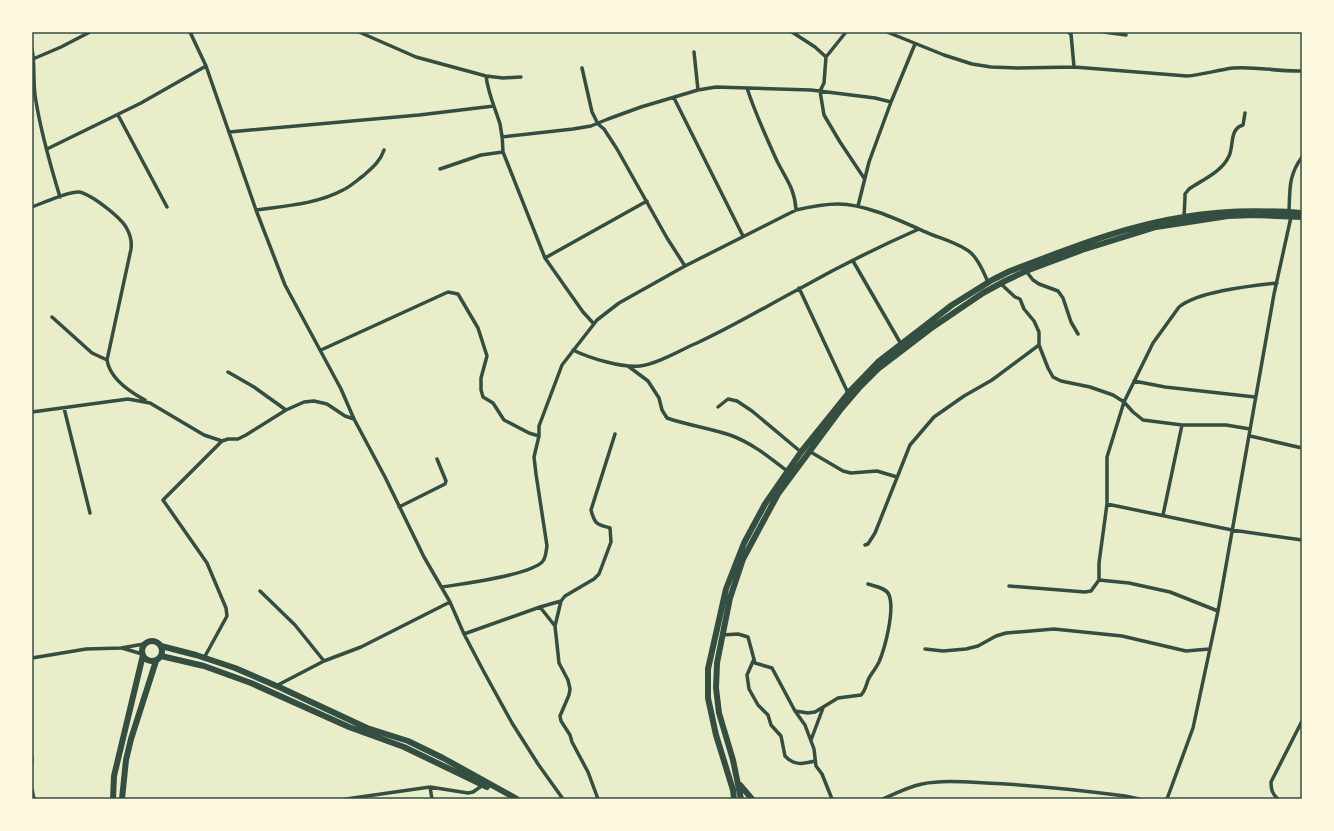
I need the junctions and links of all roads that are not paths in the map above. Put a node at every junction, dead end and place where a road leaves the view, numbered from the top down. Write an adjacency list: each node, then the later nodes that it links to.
1 (90, 32): 15 (street)
2 (190, 32): 16 (street)
3 (359, 32): 9 (street)
4 (792, 32): 14 (street)
5 (846, 32): 14 (street)
6 (887, 32): 11 (street)
7 (1104, 32): 10 (street)
8 (1071, 33): 17 (street)
9 (367, 34): 20 (street)
10 (1126, 35)
11 (916, 44): 17 (street); 26 (street)
12 (32, 49): 15 (street)
13 (694, 52): 23 (street)
14 (826, 57): 24 (street)
15 (33, 59): 33 (street)
16 (206, 66): 29 (street); 31 (street)
17 (1074, 66): 19 (street)
18 (582, 68): 30 (street)
19 (1302, 71)
20 (486, 76): 21 (street); 27 (street)
21 (521, 77)
22 (747, 88): 23 (street); 24 (street); 45 (street)
23 (698, 90): 25 (street)
24 (820, 91): 26 (street); 38 (street)
25 (674, 98): 30 (street); 51 (street)
26 (891, 102): 38 (street)
27 (494, 106): 31 (street); 32 (street)
28 (1245, 113): 48 (street)
29 (118, 115): 33 (street); 43 (street)
30 (598, 124): 32 (street); 40 (street)
31 (229, 132): 44 (street)
32 (502, 136): 35 (street)
33 (47, 149): 39 (street)
34 (384, 150): 44 (street)
35 (503, 152): 37 (street); 52 (street)
36 (1302, 157): 47 (street)
37 (440, 169)
38 (864, 178): 42 (street)
39 (60, 197): 41 (street); 67 (street)
40 (647, 201): 52 (street); 54 (street)
41 (32, 206)
42 (858, 206): 45 (street); 50 (street)
43 (167, 207)
44 (256, 210): 65 (street)
45 (796, 210): 51 (street)
46 (1302, 213): 47 (main road)
47 (1290, 214): 48 (main road); 49 (main road); 55 (main road); 58 (street)
48 (1184, 216): 56 (main road)
49 (1302, 217)
50 (919, 229): 53 (street); 56 (street)
51 (743, 236): 54 (street)
52 (546, 258): 61 (street)
53 (853, 261): 59 (street); 63 (street)
54 (685, 266): 61 (street)
55 (1026, 271): 57 (main road); 62 (street)
56 (988, 282): 63 (main road)
57 (1000, 283): 64 (street); 89 (main road)
58 (1277, 283): 70 (street); 73 (street)
59 (799, 288): 68 (street); 72 (street)
60 (52, 317): 67 (street)
61 (594, 324): 66 (street)
62 (1078, 334)
63 (901, 344): 72 (main road)
64 (1039, 345): 76 (street); 93 (street)
65 (321, 350): 81 (street); 85 (street)
66 (573, 350): 68 (street); 85 (street)
67 (107, 360): 71 (street)
68 (627, 365): 92 (street)
69 (228, 372): 79 (street)
70 (1134, 382): 73 (street); 76 (street)
71 (131, 392): 74 (street); 75 (street)
72 (848, 393): 90 (main road)
73 (1255, 397): 83 (street)
74 (128, 399): 75 (street); 78 (street)
75 (150, 402): 87 (street)
76 (1124, 402): 82 (street); 94 (street)
77 (718, 407): 90 (street)
78 (64, 408): 80 (street); 96 (street)
79 (286, 410): 81 (street); 87 (street)
80 (32, 412)
81 (354, 419): 95 (street)
82 (1182, 424): 83 (street); 97 (street)
83 (1250, 429): 86 (street)
84 (615, 434): 106 (street)
85 (539, 436): 104 (street)
86 (1250, 436): 88 (street); 98 (street)
87 (222, 442): 121 (street)
88 (1302, 448)
89 (809, 451): 93 (street); 112 (main road)
90 (801, 452): 92 (main road)
91 (437, 459): 95 (street)
92 (787, 471): 146 (main road)
93 (898, 477): 100 (street)
94 (1107, 504): 97 (street); 101 (street)
95 (399, 507): 104 (street)
96 (90, 513)
97 (1163, 515): 98 (street)
98 (1232, 530): 99 (street); 109 (street)
99 (1302, 540)
100 (866, 545)
101 (1099, 580): 103 (street); 109 (street)
102 (868, 584): 126 (street)
103 (1010, 586)
104 (442, 588): 107 (street)
105 (260, 591): 124 (street)
106 (561, 601): 108 (street); 110 (street)
107 (450, 602): 111 (street); 124 (street)
108 (540, 607): 110 (street); 111 (street)
109 (1218, 611): 117 (street)
110 (555, 626): 145 (street)
111 (464, 634): 144 (street)
112 (722, 635): 122 (street); 133 (main road)
113 (144, 644): 114 (main road); 115 (street); 118 (main road)
114 (161, 646): 119 (main road); 121 (main road)
115 (121, 648): 118 (street); 120 (street)
116 (925, 649): 117 (street)
117 (1209, 649): 152 (street)
118 (142, 655): 123 (main road); 138 (main road)
119 (161, 656): 123 (main road); 134 (main road)
120 (32, 658)
121 (204, 658): 125 (main road)
122 (754, 659): 127 (street); 131 (street)
123 (156, 661): 139 (main road)
124 (324, 661): 125 (street)
125 (276, 686): 143 (main road)
126 (823, 708): 127 (street); 129 (street)
127 (795, 711): 129 (street)
128 (1302, 720): 153 (street)
129 (811, 740): 131 (street)
130 (32, 757): 132 (street)
131 (815, 761): 149 (street)
132 (32, 762)
133 (739, 784): 147 (main road); 148 (main road)
134 (483, 785): 135 (street); 142 (main road)
135 (430, 787): 140 (street); 141 (street)
136 (32, 789): 137 (street)
137 (34, 799)
138 (113, 799)
139 (122, 799)
140 (346, 799)
141 (432, 799)
142 (509, 799)
143 (517, 799)
144 (563, 799)
145 (598, 799)
146 (734, 799)
147 (741, 799)
148 (752, 799)
149 (832, 799)
150 (883, 799): 151 (street)
151 (1139, 799)
152 (1166, 799)
153 (1278, 799)

